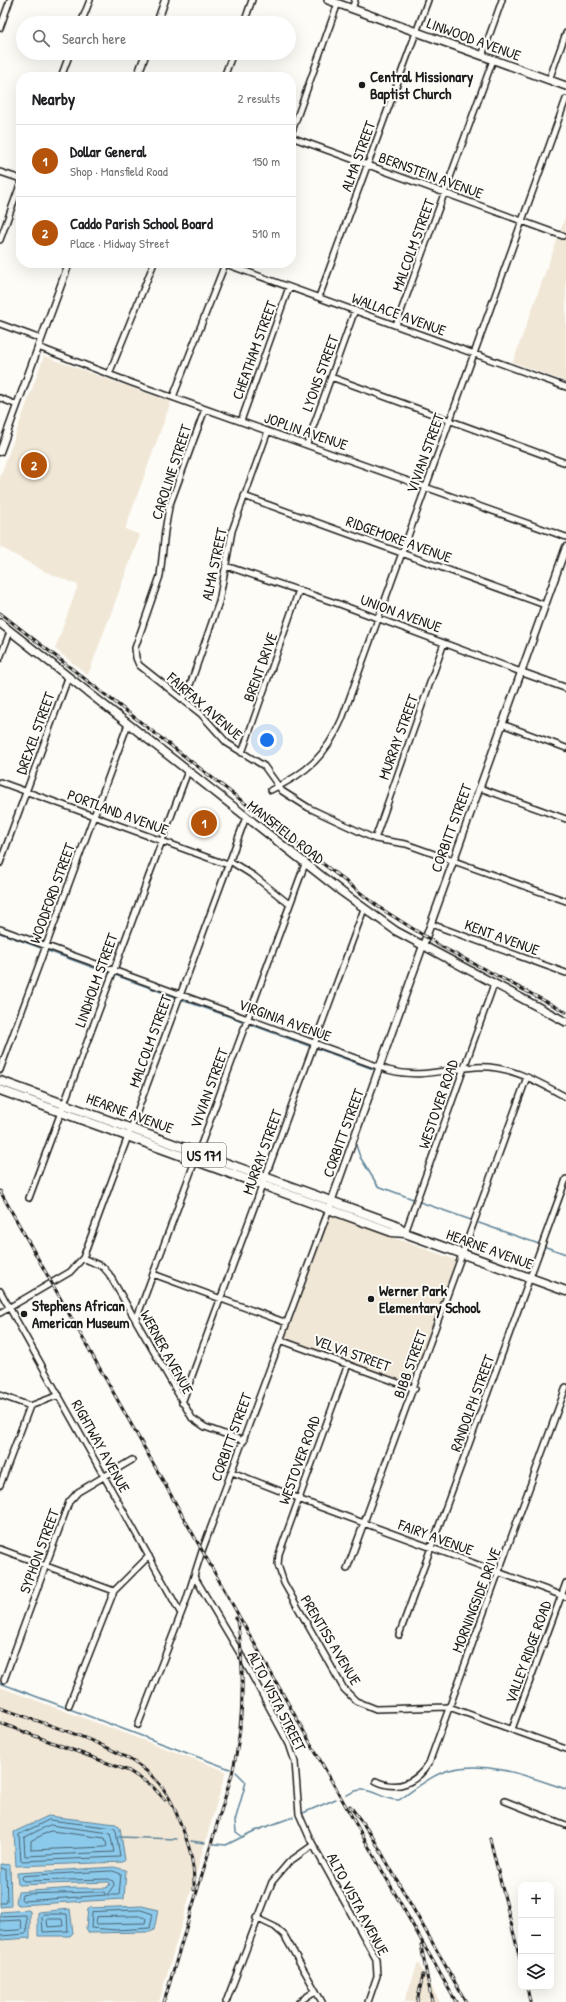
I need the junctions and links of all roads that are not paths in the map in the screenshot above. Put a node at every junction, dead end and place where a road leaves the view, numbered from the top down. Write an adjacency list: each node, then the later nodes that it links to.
1 (10, 0): 14 (street)
2 (90, 0): 11 (street)
3 (165, 0): 12 (street)
4 (252, 0): 13 (street)
5 (328, 0): 9 (main road, LINWOOD AVENUE)
6 (355, 0): 10 (street)
7 (428, 0): 15 (street, ALMA STREET)
8 (502, 0): 17 (street)
9 (338, 3): 10 (main road, LINWOOD AVENUE); 28 (street)
10 (352, 9): 15 (main road, LINWOOD AVENUE)
11 (84, 16)
12 (159, 16)
13 (246, 16)
14 (0, 28)
15 (416, 32): 17 (main road, LINWOOD AVENUE); 30 (street, ALMA STREET)
16 (566, 32): 25 (street)
17 (482, 56): 21 (main road, LINWOOD AVENUE)
18 (67, 60): 22 (street)
19 (143, 60): 23 (street)
20 (230, 60): 24 (street)
21 (493, 60): 25 (main road, LINWOOD AVENUE); 33 (street, MALCOLM STREET)
22 (63, 72)
23 (139, 72)
24 (226, 72)
25 (549, 80): 26 (main road, LINWOOD AVENUE)
26 (566, 86)
27 (566, 99): 35 (street, VIVIAN STREET)
28 (296, 122)
29 (296, 138): 30 (street, BERNSTEIN AVENUE)
30 (367, 165): 33 (street, BERNSTEIN AVENUE); 44 (street, ALMA STREET)
31 (0, 172): 32 (street)
32 (16, 179)
33 (444, 192): 35 (street, BERNSTEIN AVENUE); 47 (street, MALCOLM STREET)
34 (16, 195): 37 (street)
35 (522, 220): 36 (street, BERNSTEIN AVENUE); 50 (street, VIVIAN STREET)
36 (563, 236)
37 (0, 240)
38 (67, 268): 48 (street)
39 (152, 268): 51 (street)
40 (222, 268): 54 (street)
41 (237, 268): 42 (street, WALLACE AVENUE)
42 (242, 270): 43 (street, WALLACE AVENUE)
43 (289, 287): 44 (street, WALLACE AVENUE); 59 (street, CHEATHAM STREET)
44 (319, 298): 45 (street, WALLACE AVENUE)
45 (355, 310): 47 (street, WALLACE AVENUE); 52 (street, LYONS STREET)
46 (0, 324): 48 (street)
47 (396, 325): 50 (street, WALLACE AVENUE)
48 (41, 339): 49 (street)
49 (38, 347): 51 (street, JOPLIN AVENUE); 56 (street)
50 (474, 354): 53 (street, WALLACE AVENUE); 58 (street, VIVIAN STREET)
51 (109, 374): 54 (street, JOPLIN AVENUE)
52 (331, 377): 58 (street); 61 (street, LYONS STREET)
53 (566, 387)
54 (173, 397): 57 (street, JOPLIN AVENUE)
55 (0, 398): 56 (street)
56 (18, 404): 62 (street)
57 (205, 409): 59 (street, JOPLIN AVENUE); 77 (street, CAROLINE STREET)
58 (449, 421): 63 (street); 64 (street, VIVIAN STREET)
59 (241, 422): 60 (street, JOPLIN AVENUE)
60 (268, 431): 61 (street, JOPLIN AVENUE); 65 (street, ALMA STREET)
61 (307, 444): 64 (street, JOPLIN AVENUE)
62 (0, 452)
63 (566, 463)
64 (426, 487): 66 (street, JOPLIN AVENUE); 68 (street, VIVIAN STREET)
65 (244, 496): 68 (street, RIDGEMORE AVENUE); 69 (street, ALMA STREET)
66 (566, 537)
67 (566, 547): 71 (street, CORBITT STREET)
68 (402, 553): 71 (street, RIDGEMORE AVENUE); 72 (street, VIVIAN STREET)
69 (226, 566): 70 (street, UNION AVENUE); 81 (street, ALMA STREET)
70 (299, 590): 72 (street, UNION AVENUE); 85 (street, BRENT DRIVE)
71 (545, 605): 78 (street, CORBITT STREET)
72 (378, 618): 75 (street, UNION AVENUE); 88 (street, VIVIAN STREET)
73 (0, 624): 74 (main road, MANSFIELD ROAD)
74 (10, 632): 76 (street); 79 (main road, MANSFIELD ROAD)
75 (444, 643): 78 (street, UNION AVENUE); 95 (street, MURRAY STREET)
76 (0, 658)
77 (136, 658): 81 (street, FAIRFAX AVENUE)
78 (521, 672): 80 (street, UNION AVENUE); 83 (street, CORBITT STREET)
79 (68, 678): 82 (main road, MANSFIELD ROAD); 91 (street, DREXEL STREET)
80 (566, 688)
81 (183, 700): 85 (street, FAIRFAX AVENUE)
82 (128, 724): 86 (main road, MANSFIELD ROAD); 92 (street, WOODFORD STREET)
83 (502, 724): 84 (street); 89 (street, CORBITT STREET)
84 (566, 748)
85 (242, 752): 88 (street, FAIRFAX AVENUE)
86 (188, 771): 93 (main road, MANSFIELD ROAD); 96 (street, LINDHOLM STREET)
87 (0, 782): 91 (street, PORTLAND AVENUE)
88 (279, 786): 90 (street, VIVIAN STREET); 95 (street, FAIRFAX AVENUE)
89 (480, 788): 94 (street); 97 (street, CORBITT STREET)
90 (271, 790)
91 (27, 792): 92 (street, PORTLAND AVENUE); 99 (street, DREXEL STREET)
92 (94, 816): 96 (street, PORTLAND AVENUE); 106 (street, WOODFORD STREET)
93 (246, 817): 98 (street, MALCOLM STREET); 100 (main road, MANSFIELD ROAD)
94 (566, 819)
95 (374, 838): 97 (street, FAIRFAX AVENUE)
96 (161, 840): 98 (street, PORTLAND AVENUE); 108 (street, LINDHOLM STREET)
97 (453, 861): 101 (street, FAIRFAX AVENUE); 104 (street, CORBITT STREET)
98 (229, 863): 102 (street, PORTLAND AVENUE); 111 (street, MALCOLM STREET)
99 (0, 864)
100 (305, 864): 102 (street, VIVIAN STREET); 103 (main road, MANSFIELD ROAD)
101 (566, 901)
102 (289, 904): 112 (street, VIVIAN STREET)
103 (364, 909): 107 (main road, MANSFIELD ROAD); 114 (street, MURRAY STREET)
104 (431, 924): 107 (street, CORBITT STREET); 109 (street, KENT AVENUE)
105 (0, 929): 106 (street, VIRGINIA AVENUE)
106 (46, 946): 108 (street, VIRGINIA AVENUE); 117 (street, WOODFORD STREET)
107 (423, 947): 110 (main road, MANSFIELD ROAD); 115 (street, CORBITT STREET)
108 (113, 970): 111 (street, VIRGINIA AVENUE); 122 (street, LINDHOLM STREET)
109 (566, 973)
110 (494, 984): 113 (main road, MANSFIELD ROAD); 116 (street, WESTOVER ROAD)
111 (180, 994): 112 (street, VIRGINIA AVENUE); 123 (street, MALCOLM STREET)
112 (247, 1018): 114 (street, VIRGINIA AVENUE); 124 (street, VIVIAN STREET)
113 (566, 1022)
114 (314, 1043): 115 (street, VIRGINIA AVENUE); 126 (street, MURRAY STREET)
115 (380, 1067): 116 (street, VIRGINIA AVENUE); 128 (street, CORBITT STREET)
116 (463, 1069): 118 (street, VIRGINIA AVENUE); 129 (street, WESTOVER ROAD)
117 (0, 1070)
118 (527, 1077): 121 (street, VIRGINIA AVENUE); 130 (street, BIBB STREET)
119 (0, 1081): 122 (main road, HEARNE AVENUE / US 171)
120 (0, 1090): 122 (main road, HEARNE AVENUE / US 171)
121 (566, 1097)
122 (62, 1108): 123 (main road, HEARNE AVENUE / US 171); 127 (street, LINDHOLM STREET)
123 (129, 1132): 124 (main road, HEARNE AVENUE / US 171); 131 (street, MALCOLM STREET)
124 (197, 1157): 126 (main road, HEARNE AVENUE / US 171); 132 (street, VIVIAN STREET)
125 (566, 1179): 133 (street, RANDOLPH STREET)
126 (264, 1181): 128 (main road, HEARNE AVENUE / US 171); 136 (street, MURRAY STREET)
127 (29, 1198)
128 (330, 1205): 129 (main road, HEARNE AVENUE / US 171); 140 (street, CORBITT STREET)
129 (405, 1233): 130 (main road, HEARNE AVENUE / US 171)
130 (463, 1254): 133 (main road, HEARNE AVENUE / US 171); 144 (street, BIBB STREET)
131 (83, 1258): 137 (street, MALCOLM STREET); 139 (street, WERNER AVENUE)
132 (153, 1274): 136 (street); 139 (street, VIVIAN STREET)
133 (530, 1278): 135 (main road, HEARNE AVENUE / US 171); 157 (street, RANDOLPH STREET)
134 (0, 1291): 137 (street, RIGHTWAY AVENUE)
135 (566, 1291)
136 (220, 1298): 140 (street); 147 (street, MURRAY STREET)
137 (9, 1308): 138 (street); 146 (street, RIGHTWAY AVENUE)
138 (0, 1313)
139 (136, 1320): 147 (street, WERNER AVENUE)
140 (287, 1323): 141 (street, CORBITT STREET)
141 (280, 1340): 142 (street, VELVA STREET); 149 (street, CORBITT STREET)
142 (348, 1364): 144 (street, VELVA STREET); 154 (street, WESTOVER ROAD)
143 (566, 1387): 162 (street, MORNINGSIDE DRIVE)
144 (415, 1389): 155 (street, BIBB STREET)
145 (0, 1395): 148 (street)
146 (59, 1395): 148 (street); 152 (street, RIGHTWAY AVENUE)
147 (182, 1402): 149 (street, WERNER AVENUE)
148 (30, 1406): 153 (street)
149 (244, 1441): 151 (street, CORBITT STREET)
150 (132, 1460): 152 (street, SYPHON STREET)
151 (232, 1472): 154 (street, FAIRY AVENUE); 163 (street, CORBITT STREET)
152 (104, 1476): 158 (street, RIGHTWAY AVENUE); 159 (street, SYPHON STREET)
153 (0, 1485)
154 (298, 1498): 155 (street, FAIRY AVENUE); 160 (street, WESTOVER ROAD)
155 (365, 1524): 157 (street, FAIRY AVENUE); 161 (street, BIBB STREET)
156 (0, 1548): 159 (street)
157 (431, 1548): 162 (street, FAIRY AVENUE); 168 (street, RANDOLPH STREET)
158 (149, 1556): 165 (street); 167 (street, RIGHTWAY AVENUE)
159 (46, 1565): 165 (street); 169 (street, SYPHON STREET)
160 (278, 1565): 171 (street, PRENTISS AVENUE)
161 (348, 1569)
162 (498, 1572): 166 (street, FAIRY AVENUE); 171 (street, MORNINGSIDE DRIVE)
163 (194, 1576): 167 (street, CORBITT STREET); 178 (street, ALTO VISTA STREET)
164 (566, 1583): 166 (street, VALLEY RIDGE ROAD)
165 (114, 1591): 170 (street)
166 (564, 1596): 173 (street, VALLEY RIDGE ROAD)
167 (180, 1612): 172 (street, CORBITT STREET)
168 (399, 1635)
169 (4, 1680)
170 (69, 1705)
171 (449, 1707): 173 (street, PRENTISS AVENUE); 175 (street, MORNINGSIDE DRIVE)
172 (138, 1725)
173 (512, 1729): 174 (street, PRENTISS AVENUE)
174 (566, 1749)
175 (376, 1781)
176 (505, 1800): 177 (street)
177 (566, 1825)
178 (313, 1845): 179 (street); 184 (street, ALTO VISTA AVENUE)
179 (256, 1918): 180 (street); 181 (street)
180 (315, 1990): 182 (street); 183 (street)
181 (226, 2002)
182 (299, 2002)
183 (322, 2002)
184 (368, 2002)

